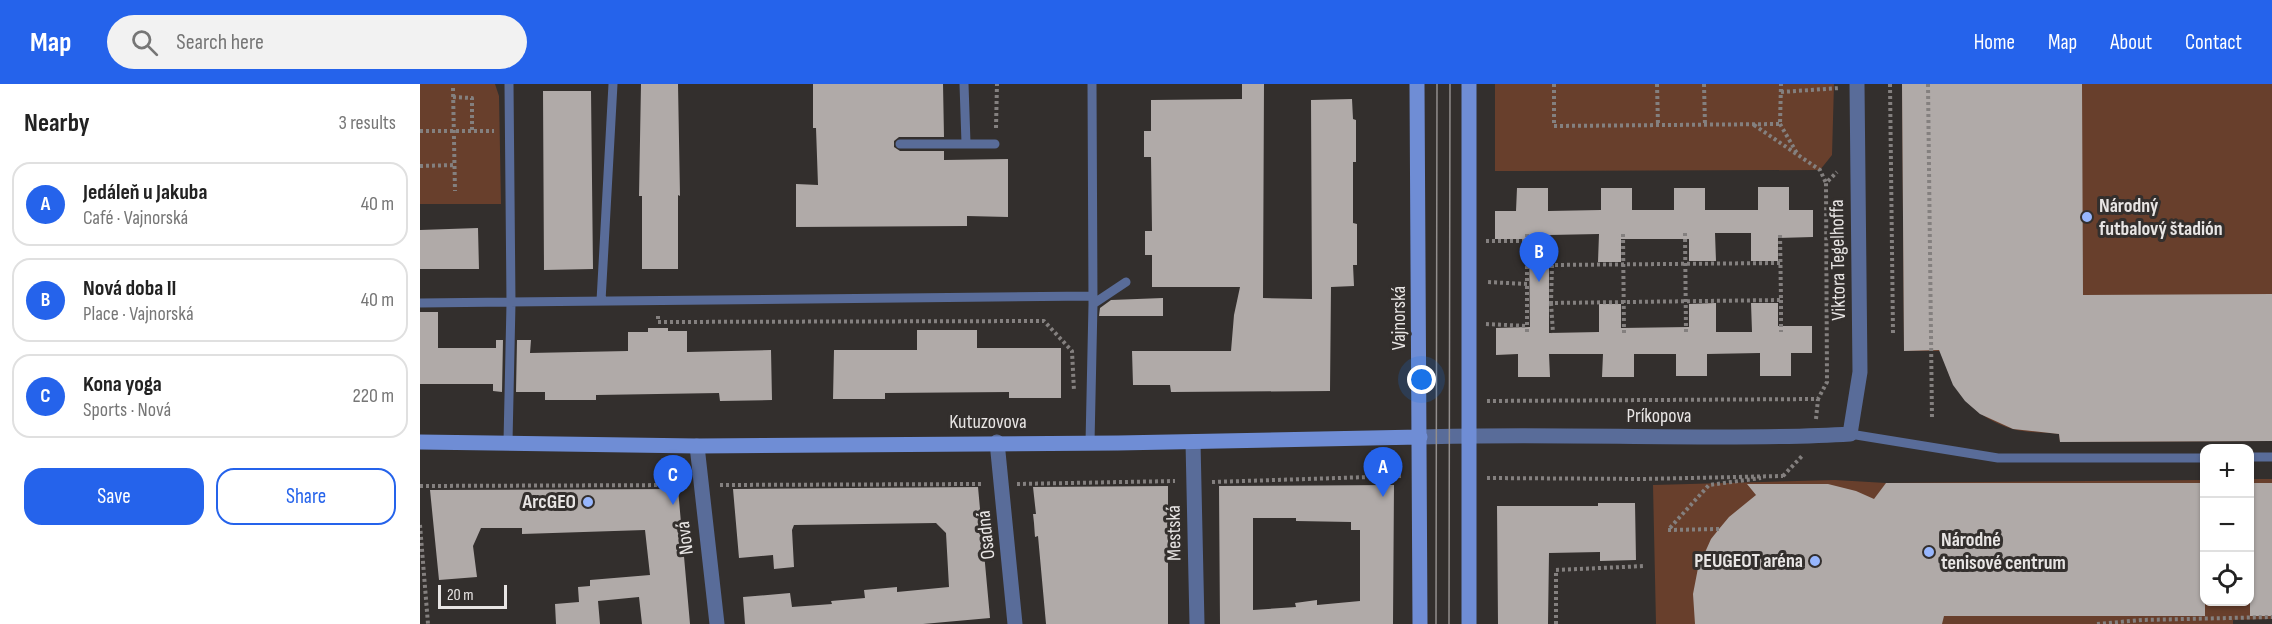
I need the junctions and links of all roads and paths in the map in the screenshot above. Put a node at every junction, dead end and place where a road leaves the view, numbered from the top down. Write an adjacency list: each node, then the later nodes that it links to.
1 (509, 84): 27 (lane)
2 (612, 84): 52 (lane)
3 (964, 84): 28 (lane)
4 (997, 84): 30 (path)
5 (1092, 84): 50 (lane)
6 (1417, 84): 73 (main road, Vajnorská)
7 (1469, 84): 71 (main road)
8 (1554, 84): 22 (path)
9 (1657, 84): 22 (path)
10 (1704, 84): 23 (path)
11 (1781, 84): 17 (path)
12 (1857, 84): 70 (street, Viktora Tegelhoffa)
13 (1890, 84): 65 (path)
14 (1928, 84): 69 (path)
15 (1840, 86): 17 (path); 19 (path)
16 (453, 88): 18 (path)
17 (1781, 92): 21 (path)
18 (453, 97): 24 (path); 26 (path)
19 (1839, 99)
20 (1753, 124): 21 (path); 23 (path); 31 (path)
21 (1780, 124): 31 (path)
22 (1658, 125): 23 (path)
23 (1705, 125)
24 (472, 130): 26 (path); 27 (path)
25 (420, 131): 26 (path)
26 (454, 131): 33 (path)
27 (510, 131): 56 (lane)
28 (966, 143): 29 (lane); 30 (lane)
29 (900, 144)
30 (995, 144)
31 (1798, 156): 35 (path)
32 (1837, 163): 35 (path)
33 (454, 165): 34 (path); 36 (path)
34 (420, 166)
35 (1826, 183): 67 (path)
36 (455, 191)
37 (1685, 233): 45 (path)
38 (1780, 233): 43 (path)
39 (1527, 234): 42 (path)
40 (1623, 234): 44 (path)
41 (1486, 241): 42 (path)
42 (1527, 241): 48 (path)
43 (1780, 263): 45 (path); 51 (path)
44 (1623, 264): 45 (path); 54 (path); 57 (path)
45 (1686, 264): 53 (path)
46 (1126, 282): 50 (lane)
47 (1486, 282): 48 (path)
48 (1527, 284): 59 (path)
49 (658, 300): 50 (lane); 52 (lane); 66 (path)
50 (1093, 300): 78 (lane)
51 (1781, 300): 53 (path); 62 (path)
52 (602, 301): 56 (lane)
53 (1687, 301): 54 (path); 61 (path)
54 (1623, 302): 57 (path); 64 (path)
55 (420, 303): 56 (lane)
56 (511, 303): 75 (lane)
57 (1551, 303): 63 (path)
58 (1486, 324): 59 (path)
59 (1527, 326): 60 (path)
60 (1527, 332)
61 (1686, 332)
62 (1781, 332)
63 (1552, 333)
64 (1624, 333)
65 (1893, 333)
66 (1076, 398)
67 (1818, 399): 68 (path); 72 (path)
68 (1486, 401)
69 (1932, 418)
70 (1850, 434): 72 (street, Príkopova); 81 (lane)
71 (1468, 435): 72 (street, Príkopova); 73 (street, Kutuzovova); 98 (main road)
72 (1815, 436): 83 (path)
73 (1420, 437): 77 (main road, Kutuzovova); 97 (main road, Vajnorská)
74 (420, 442): 75 (main road, Kutuzovova)
75 (508, 442): 79 (main road, Kutuzovova)
76 (997, 442): 78 (main road, Kutuzovova); 79 (main road, Kutuzovova); 95 (street, Osadná)
77 (1193, 442): 78 (main road, Kutuzovova); 96 (street, Mestská)
78 (1090, 443)
79 (697, 446): 86 (street, Nová)
80 (2272, 457): 82 (lane)
81 (2200, 458)
82 (2254, 458)
83 (1783, 476): 84 (path); 89 (path)
84 (1486, 478)
85 (993, 484): 86 (path)
86 (700, 485): 87 (path); 94 (street, Nová)
87 (420, 486)
88 (420, 525): 93 (path)
89 (1719, 529)
90 (1645, 566): 99 (path)
91 (2272, 617): 92 (path)
92 (2143, 622): 100 (path)
93 (428, 624)
94 (717, 624)
95 (1015, 624)
96 (1197, 624)
97 (1420, 624)
98 (1468, 624)
99 (1556, 624)
100 (2097, 624)

